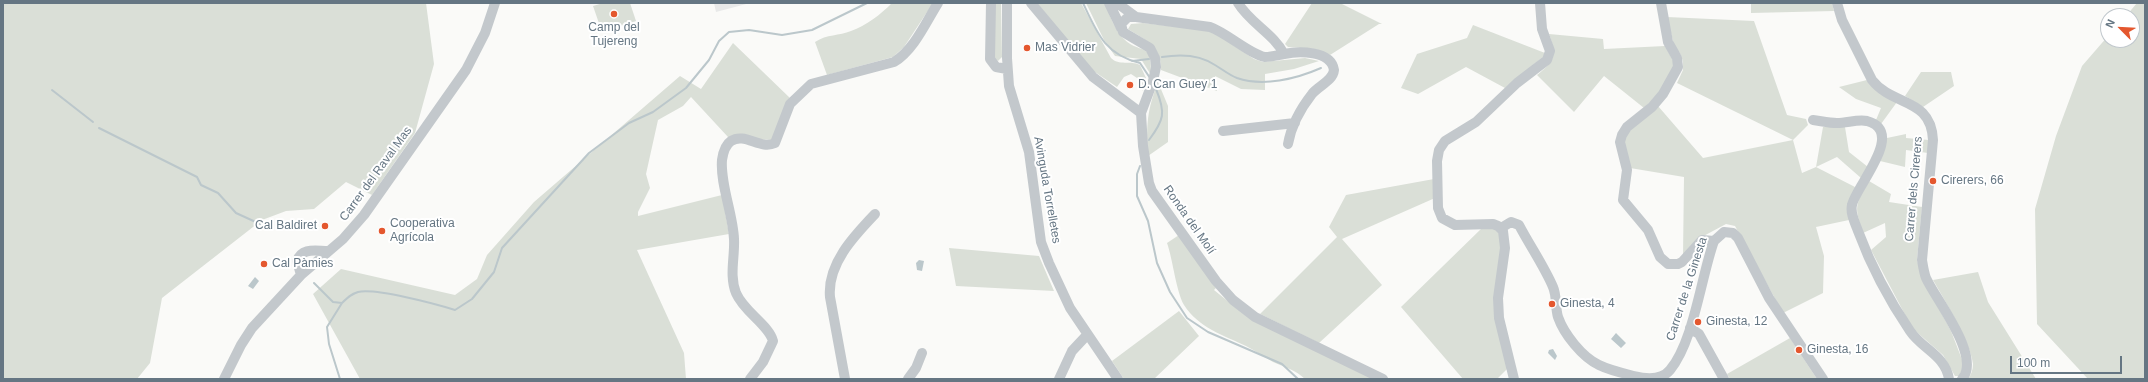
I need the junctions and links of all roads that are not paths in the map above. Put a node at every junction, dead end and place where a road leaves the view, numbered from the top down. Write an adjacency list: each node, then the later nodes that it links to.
1 (495, 3): 24 (street, Carrer del Raval Mas)
2 (938, 3): 30 (street)
3 (991, 3): 15 (street)
4 (1031, 3): 16 (street)
5 (1109, 3): 13 (street)
6 (1117, 3): 12 (street)
7 (1238, 3): 14 (street)
8 (1540, 3): 22 (street)
9 (1662, 3): 23 (street)
10 (1837, 3): 40 (street, Carrer dels Cirerers)
11 (1007, 8): 15 (street, Avinguda Torrelletes)
12 (1136, 17): 13 (street); 14 (street)
13 (1121, 28): 16 (street, Ronda del Molí)
14 (1284, 54): 18 (street)
15 (1007, 69): 27 (street, Avinguda Torrelletes)
16 (1141, 112): 35 (street, Ronda del Molí)
17 (1813, 120): 39 (street)
18 (1295, 123): 19 (street); 20 (street)
19 (1223, 131)
20 (1288, 144)
21 (875, 214): 31 (street)
22 (1501, 228): 26 (street, Carrer de la Ginesta); 36 (street)
23 (1714, 241): 26 (street, Carrer de la Ginesta); 38 (street, Carrer de la Ginesta)
24 (328, 252): 25 (street, Carrer del Raval Mas); 25 (street)
25 (301, 276): 29 (street, Carrer del Raval Mas)
26 (1690, 328): 37 (street)
27 (1087, 335): 33 (street); 34 (street, Avinguda Torrelletes)
28 (922, 353): 32 (street)
29 (224, 379)
30 (750, 379)
31 (845, 379)
32 (908, 379)
33 (1059, 379)
34 (1118, 379)
35 (1383, 379)
36 (1514, 379)
37 (1724, 379)
38 (1823, 379)
39 (1949, 379)
40 (1962, 379)

